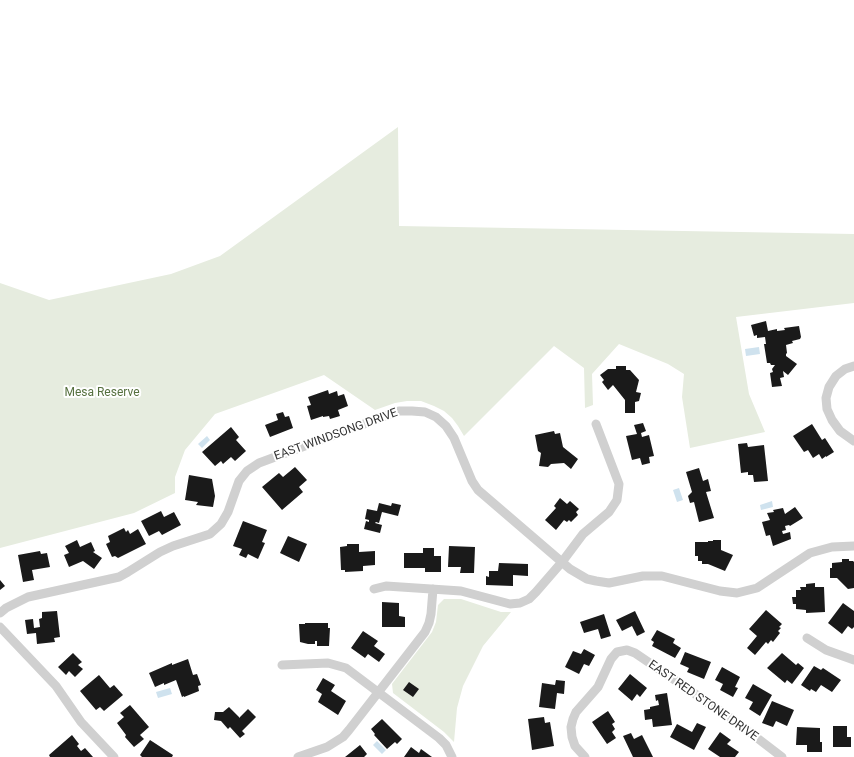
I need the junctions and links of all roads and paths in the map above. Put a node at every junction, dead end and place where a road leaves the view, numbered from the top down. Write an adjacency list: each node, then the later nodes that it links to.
1 (854, 366): 3 (street)
2 (596, 424): 5 (street)
3 (854, 441)
4 (854, 546): 5 (street, EAST WINDSONG DRIVE)
5 (562, 562): 7 (street); 8 (street, EAST WINDSONG DRIVE)
6 (374, 589): 7 (street)
7 (433, 589): 13 (street)
8 (0, 613)
9 (0, 627): 15 (street)
10 (807, 638): 11 (street)
11 (854, 660)
12 (282, 665): 13 (street)
13 (379, 692): 14 (street); 17 (street)
14 (315, 754): 16 (street)
15 (114, 757)
16 (298, 757)
17 (452, 757)
18 (585, 757): 19 (street, EAST RED STONE DRIVE)
19 (782, 757)

